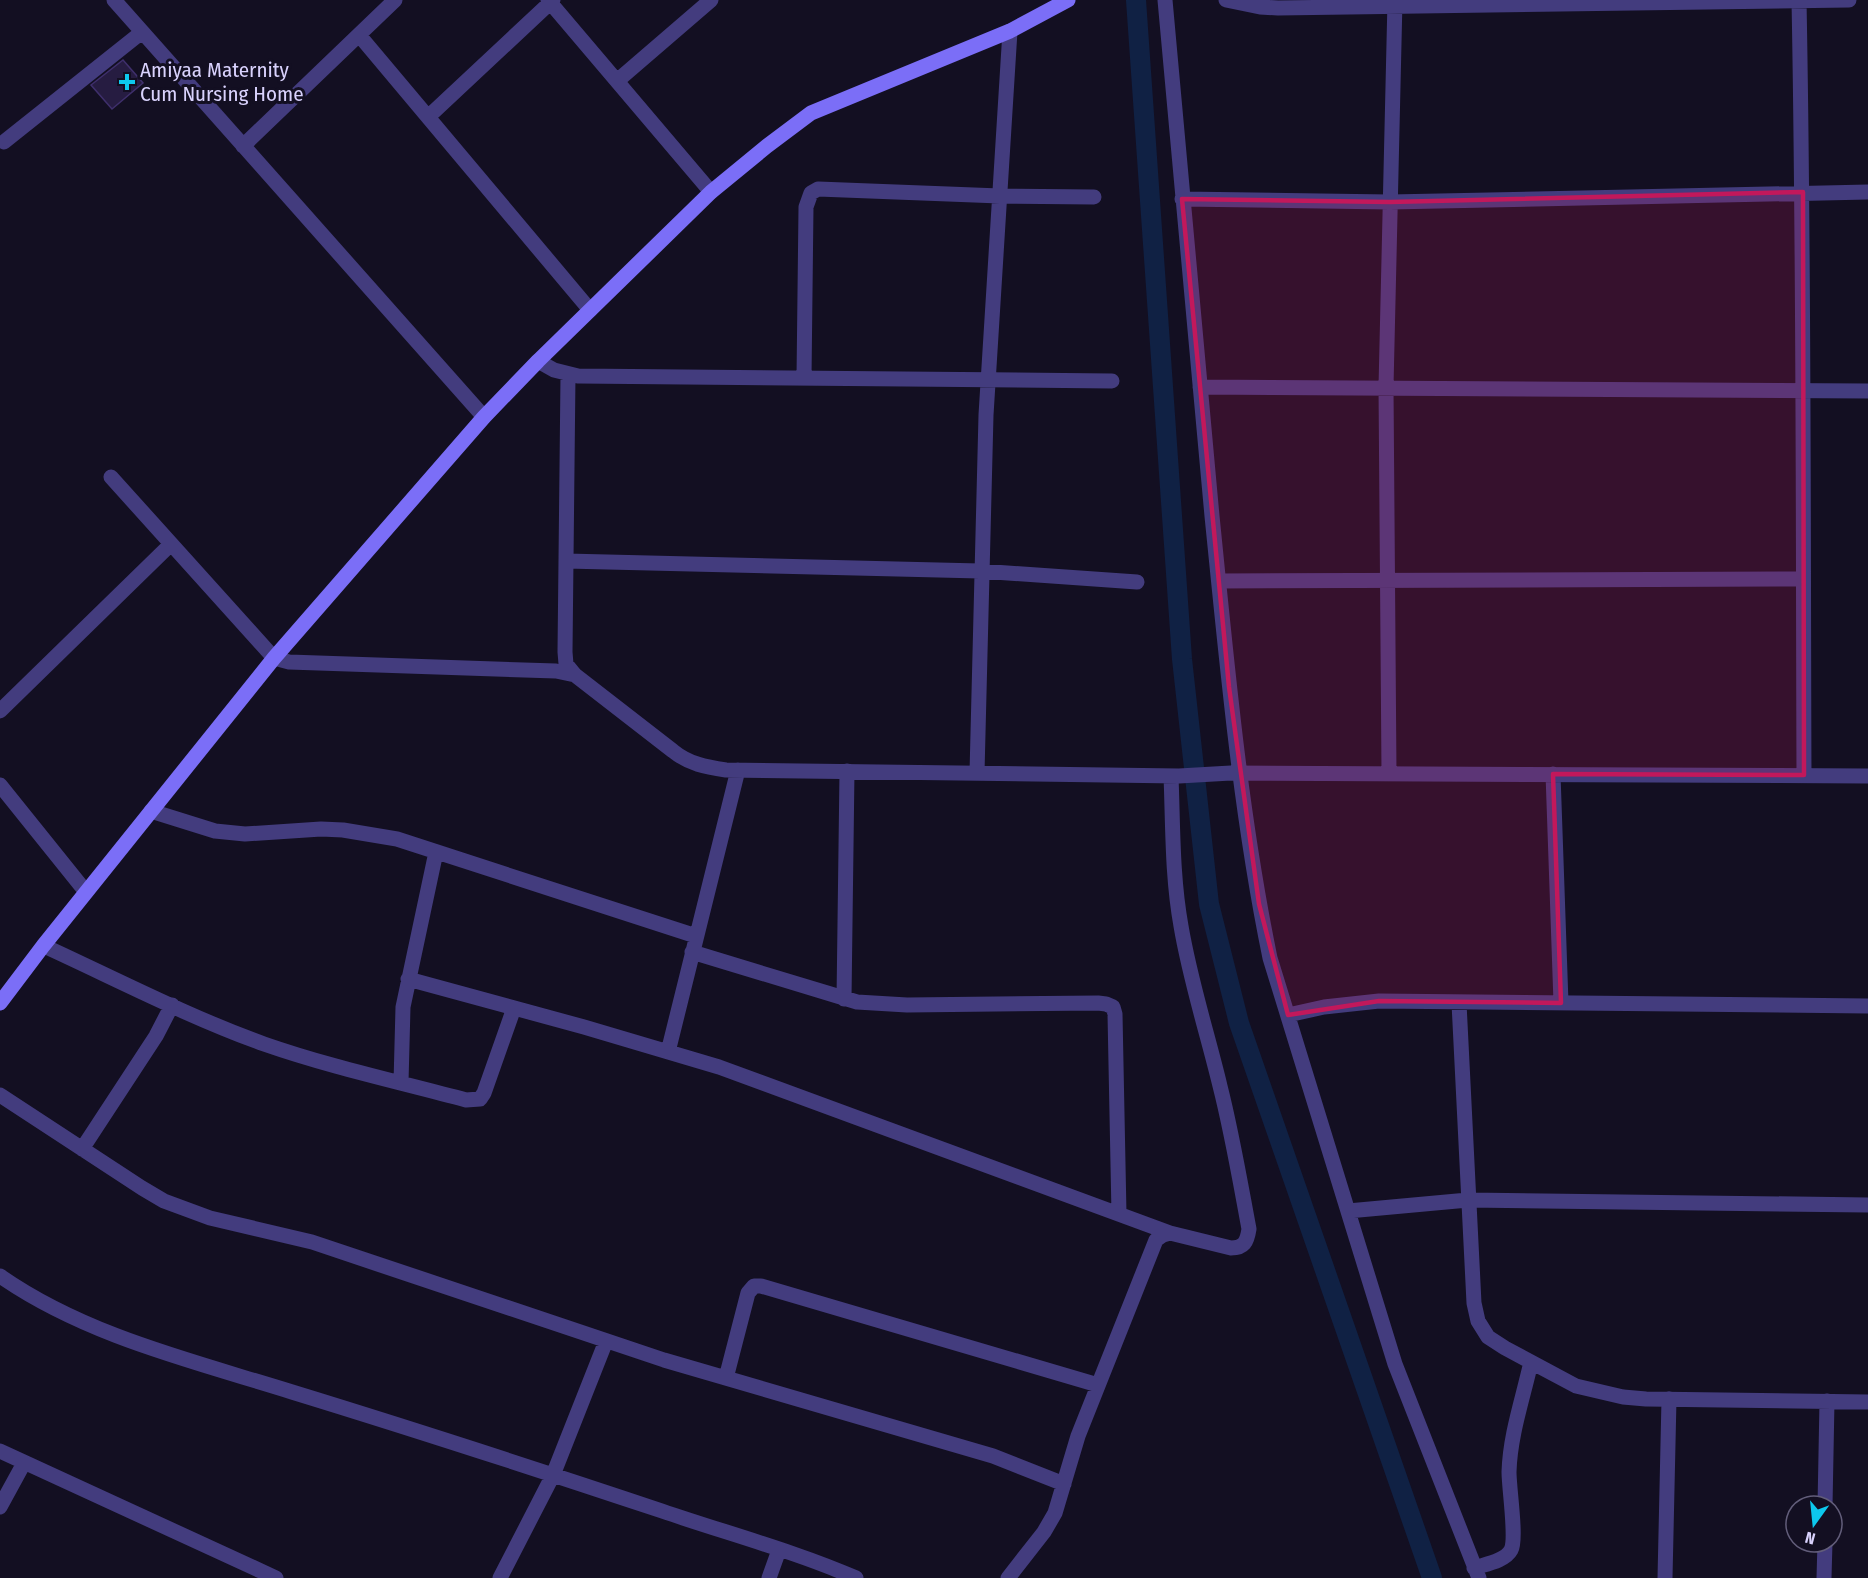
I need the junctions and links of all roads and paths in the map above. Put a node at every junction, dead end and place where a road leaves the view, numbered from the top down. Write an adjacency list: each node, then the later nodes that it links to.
1 (114, 0): 12 (street)
2 (395, 0): 13 (street)
3 (711, 0): 14 (street)
4 (1068, 0): 11 (street)
5 (1165, 0): 23 (street)
6 (1226, 0): 10 (street)
7 (1799, 0): 8 (street); 10 (street); 19 (street)
8 (1849, 0)
9 (551, 1): 14 (street); 15 (street)
10 (1394, 3): 24 (street)
11 (1010, 31): 18 (street); 21 (street)
12 (142, 32): 16 (street); 17 (street)
13 (359, 35): 15 (street); 17 (street)
14 (617, 81): 18 (street)
15 (428, 117): 25 (street)
16 (4, 142)
17 (243, 146): 35 (street)
18 (711, 192): 25 (street)
19 (1803, 192): 20 (street); 24 (street); 34 (street)
20 (1868, 192)
21 (1000, 196): 22 (street); 28 (street); 29 (street)
22 (1094, 197)
23 (1182, 199): 24 (street); 31 (street)
24 (1390, 202): 32 (street)
25 (590, 310): 26 (street)
26 (538, 361): 27 (street); 35 (street)
27 (568, 375): 28 (street); 38 (street)
28 (804, 378): 29 (street)
29 (988, 380): 30 (street); 39 (street)
30 (1112, 381)
31 (1200, 387): 32 (street); 41 (street)
32 (1386, 387): 34 (street); 42 (street)
33 (1868, 391): 34 (street)
34 (1802, 392): 40 (street)
35 (483, 417): 44 (street)
36 (111, 477): 37 (street)
37 (170, 545): 44 (street); 46 (street)
38 (566, 561): 39 (street); 45 (street)
39 (980, 571): 43 (street); 49 (street)
40 (1803, 579): 42 (street); 54 (street)
41 (1218, 581): 42 (street); 50 (street)
42 (1387, 581): 51 (street)
43 (1137, 582)
44 (274, 658): 45 (street); 57 (street)
45 (575, 675): 47 (street)
46 (0, 711)
47 (738, 770): 48 (street); 60 (street)
48 (846, 771): 49 (street); 64 (street)
49 (977, 773): 53 (street)
50 (1236, 773): 51 (street); 53 (street); 71 (street)
51 (1389, 774): 52 (street)
52 (1553, 774): 54 (street); 67 (street)
53 (1175, 776): 80 (street)
54 (1804, 776): 55 (street)
55 (1868, 776)
56 (0, 785): 59 (street)
57 (151, 811): 58 (street); 59 (street)
58 (436, 852): 60 (street); 63 (street)
59 (86, 892): 61 (street)
60 (696, 936): 62 (street)
61 (44, 946): 65 (street); 68 (street)
62 (692, 952): 64 (street); 72 (street)
63 (408, 979): 70 (street); 73 (street)
64 (844, 999): 79 (street)
65 (0, 1003)
66 (1459, 1003): 67 (street); 71 (street); 76 (street)
67 (1561, 1003): 69 (street)
68 (172, 1005): 73 (street); 75 (street)
69 (1868, 1006)
70 (514, 1008): 72 (street); 73 (street)
71 (1288, 1015): 78 (street)
72 (668, 1052): 79 (street)
73 (401, 1083)
74 (0, 1095): 75 (street)
75 (82, 1149): 82 (street)
76 (1468, 1200): 77 (street); 78 (street); 83 (street)
77 (1868, 1205)
78 (1348, 1211): 97 (street)
79 (1119, 1214): 80 (street)
80 (1170, 1233): 85 (street)
81 (0, 1276): 91 (street)
82 (606, 1341): 84 (street); 91 (street)
83 (1531, 1362): 86 (street); 97 (street)
84 (726, 1378): 85 (street); 92 (street)
85 (1098, 1385): 92 (street)
86 (1669, 1399): 87 (street); 103 (street)
87 (1827, 1401): 88 (street); 93 (street)
88 (1868, 1402)
89 (0, 1451): 90 (street)
90 (24, 1463): 94 (street); 98 (street)
91 (553, 1475): 95 (street); 99 (street)
92 (1064, 1484): 102 (street)
93 (1825, 1494)
94 (0, 1507)
95 (779, 1550): 100 (street); 101 (street)
96 (1825, 1554): 104 (street)
97 (1477, 1573)
98 (276, 1578)
99 (500, 1578)
100 (769, 1578)
101 (856, 1578)
102 (1008, 1578)
103 (1665, 1578)
104 (1824, 1578)

